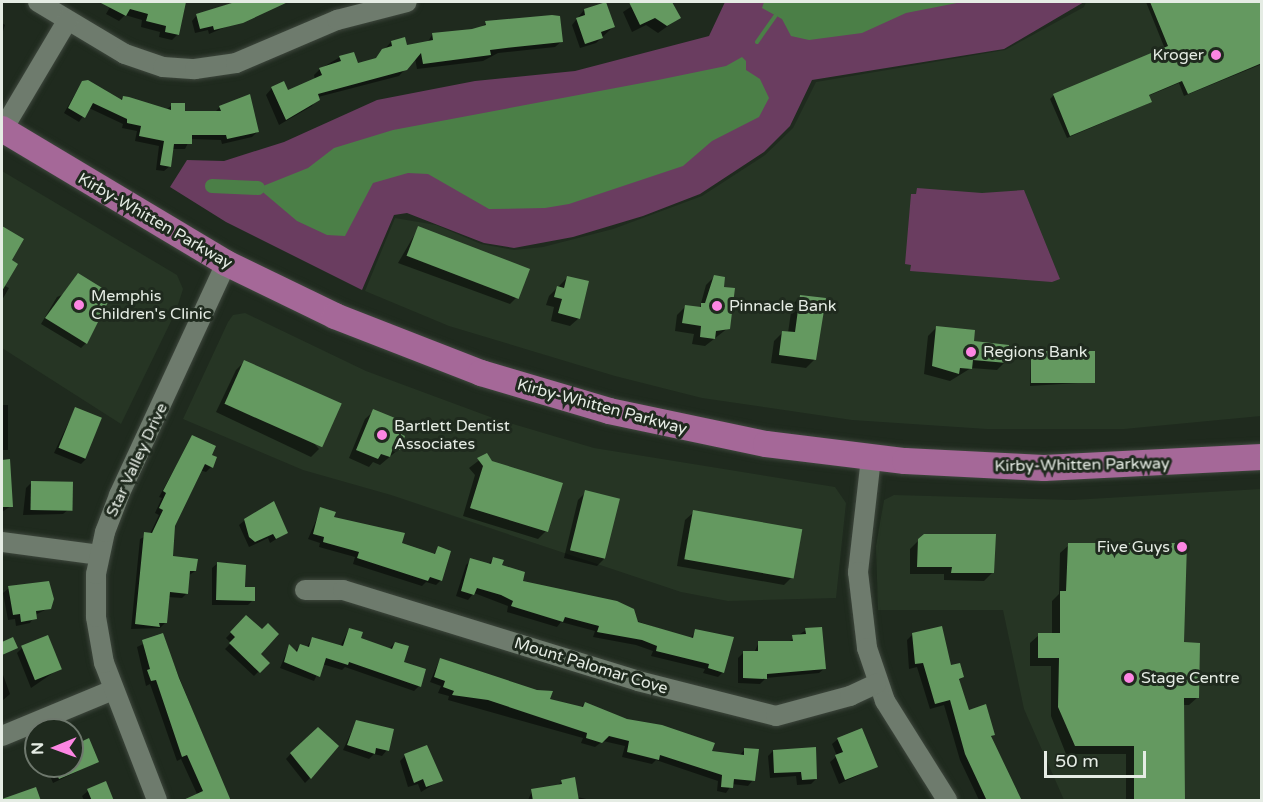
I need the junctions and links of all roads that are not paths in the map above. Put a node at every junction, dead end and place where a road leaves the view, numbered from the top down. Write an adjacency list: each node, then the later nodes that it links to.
1 (38, 2): 3 (street)
2 (407, 2): 3 (street)
3 (67, 21): 4 (street)
4 (2, 129): 5 (main road, Kirby-Whitten Parkway)
5 (226, 263): 7 (main road, Kirby-Whitten Parkway); 9 (street, Star Valley Drive)
6 (1262, 457): 7 (main road, Kirby-Whitten Parkway)
7 (871, 458): 11 (street)
8 (2, 542): 9 (street)
9 (99, 555): 12 (street, Star Valley Drive)
10 (305, 590): 11 (street, Mount Palomar Cove)
11 (876, 684): 15 (street)
12 (113, 690): 13 (street); 14 (street, Star Valley Drive)
13 (2, 736)
14 (157, 801)
15 (947, 801)

